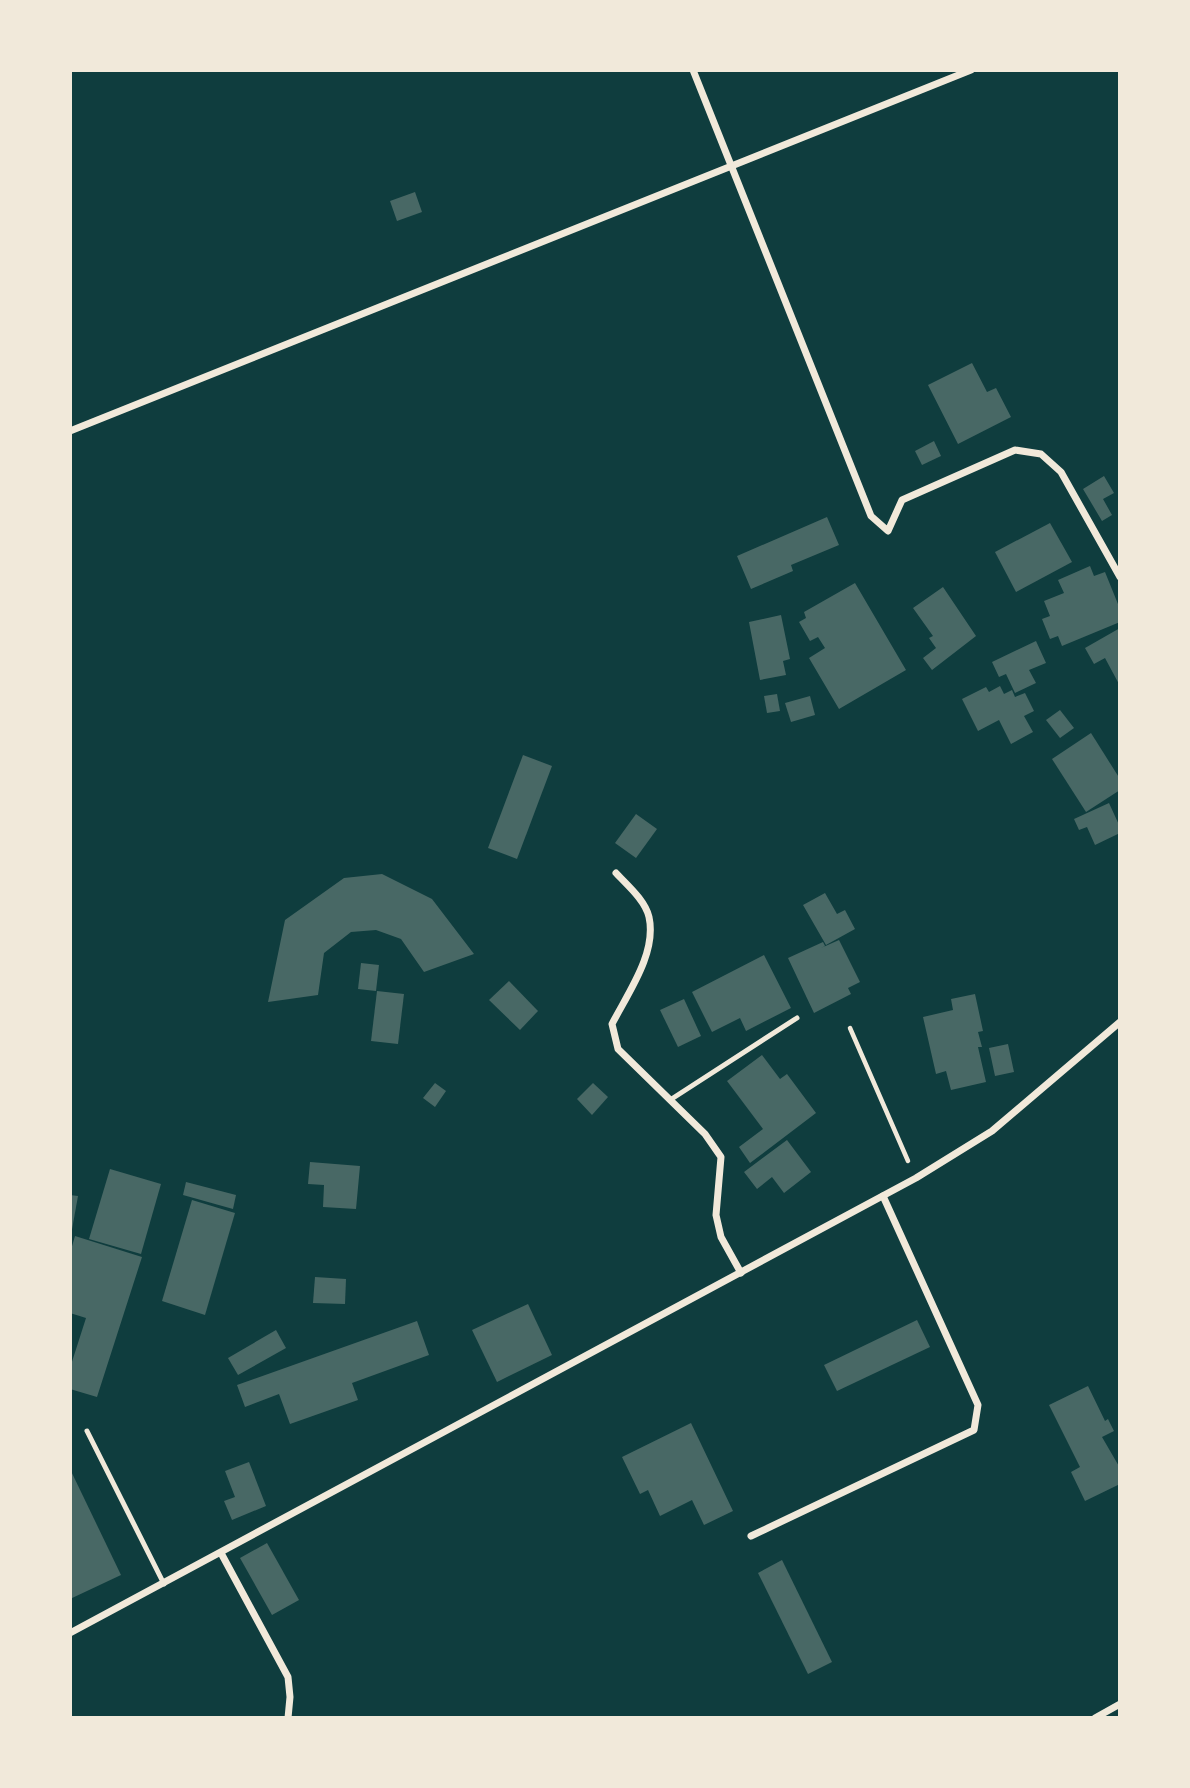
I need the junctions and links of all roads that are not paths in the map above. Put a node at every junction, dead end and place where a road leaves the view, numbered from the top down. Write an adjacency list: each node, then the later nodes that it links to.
1 (694, 70): 3 (street)
2 (971, 70): 3 (street)
3 (733, 166): 4 (street); 5 (street)
4 (70, 431)
5 (1120, 577)
6 (615, 873): 9 (street)
7 (797, 1018): 9 (lane)
8 (1120, 1022): 10 (street)
9 (670, 1100): 11 (street)
10 (883, 1196): 11 (street); 13 (street)
11 (741, 1273): 14 (street)
12 (87, 1431): 15 (lane)
13 (751, 1536)
14 (221, 1553): 15 (street); 18 (street)
15 (164, 1584): 16 (street)
16 (70, 1633)
17 (1120, 1704): 19 (street)
18 (288, 1718)
19 (1095, 1718)

